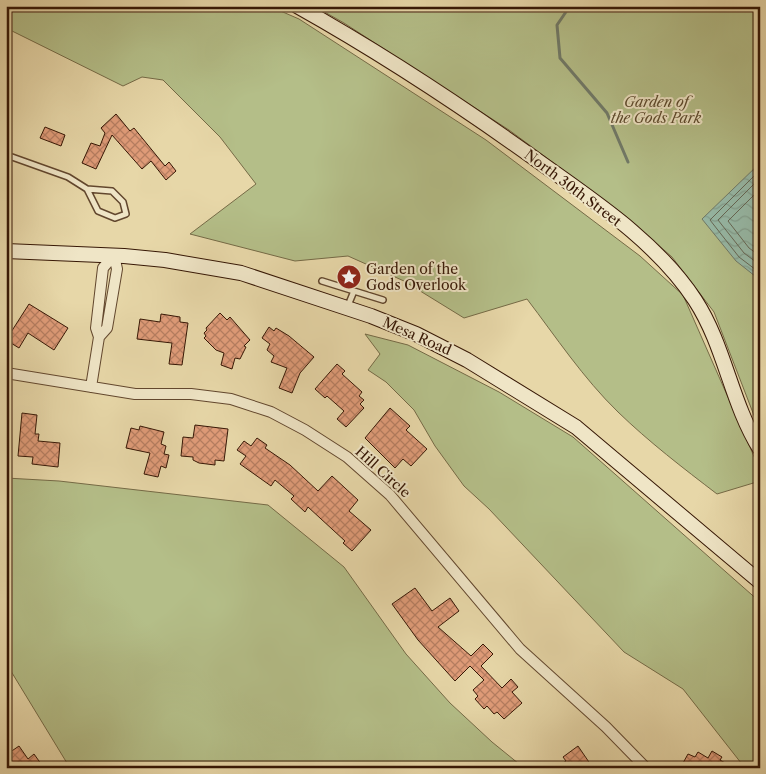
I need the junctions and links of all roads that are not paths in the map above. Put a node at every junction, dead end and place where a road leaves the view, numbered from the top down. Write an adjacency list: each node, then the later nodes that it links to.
1 (297, 6): 15 (main road, North 30th Street)
2 (6, 158): 3 (lane)
3 (87, 189): 3 (lane)
4 (6, 251): 5 (main road, Mesa Road)
5 (114, 255): 8 (street); 10 (street); 11 (main road, Mesa Road)
6 (322, 281): 7 (lane)
7 (354, 291): 9 (lane); 11 (lane)
8 (99, 299): 10 (street); 12 (street)
9 (383, 300)
10 (112, 301): 12 (street)
11 (347, 308): 16 (main road, Mesa Road)
12 (99, 337): 14 (street)
13 (6, 372): 14 (street, Hill Circle)
14 (91, 387): 17 (street, Hill Circle)
15 (760, 449)
16 (760, 582)
17 (646, 768)

